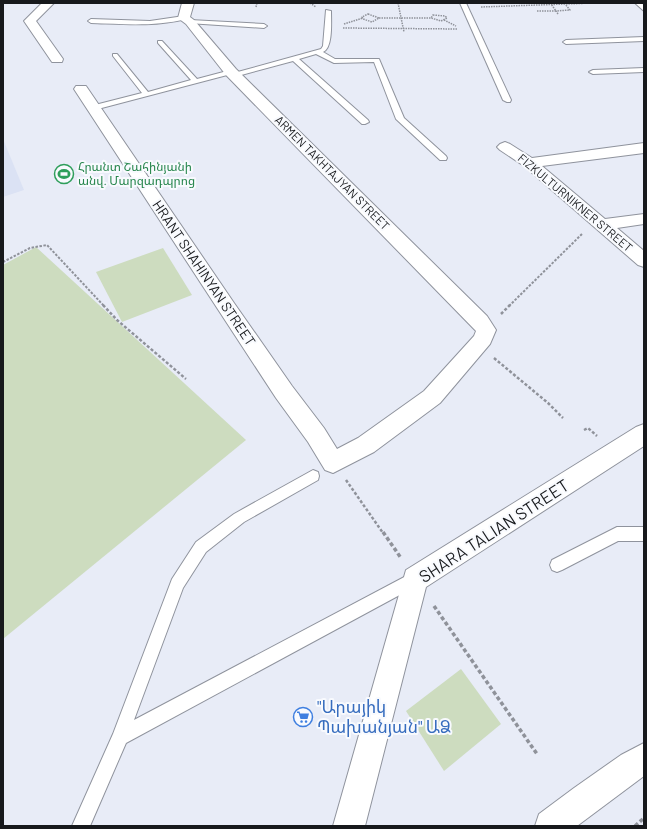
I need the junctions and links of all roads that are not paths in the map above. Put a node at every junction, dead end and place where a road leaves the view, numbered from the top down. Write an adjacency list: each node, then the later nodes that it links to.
1 (48, 3): 15 (street)
2 (638, 3): 4 (lane)
3 (464, 5): 22 (lane)
4 (644, 9)
5 (328, 11): 12 (lane)
6 (187, 14): 7 (lane); 8 (lane); 18 (street, ARMEN TAKHTAJYAN STREET)
7 (91, 21)
8 (264, 26)
9 (644, 39): 11 (lane)
10 (160, 42): 19 (lane)
11 (566, 42)
12 (317, 52): 14 (lane); 27 (lane)
13 (115, 55): 21 (lane)
14 (294, 58): 18 (lane); 24 (lane)
15 (57, 59)
16 (644, 70): 17 (lane)
17 (593, 72)
18 (233, 74): 19 (lane); 33 (street, ARMEN TAKHTAJYAN STREET)
19 (196, 82): 21 (lane)
20 (81, 89): 23 (street, HRANT SHAHINYAN STREET)
21 (146, 94): 23 (lane)
22 (507, 100)
23 (94, 108): 33 (street, HRANT SHAHINYAN STREET)
24 (365, 122)
25 (505, 147): 28 (street, FIZKULTURNIKNER STREET)
26 (644, 148): 28 (street)
27 (443, 158)
28 (529, 163): 30 (street, FIZKULTURNIKNER STREET)
29 (644, 219): 30 (street)
30 (602, 225): 31 (street, FIZKULTURNIKNER STREET)
31 (644, 260)
32 (644, 434): 37 (street, SHARA TALIAN STREET)
33 (333, 463)
34 (313, 476): 38 (lane)
35 (644, 534): 36 (lane)
36 (557, 564)
37 (415, 579): 38 (lane); 41 (street, SHARA TALIAN STREET)
38 (120, 737): 40 (lane)
39 (644, 758): 42 (street)
40 (81, 826)
41 (349, 826)
42 (551, 826)

